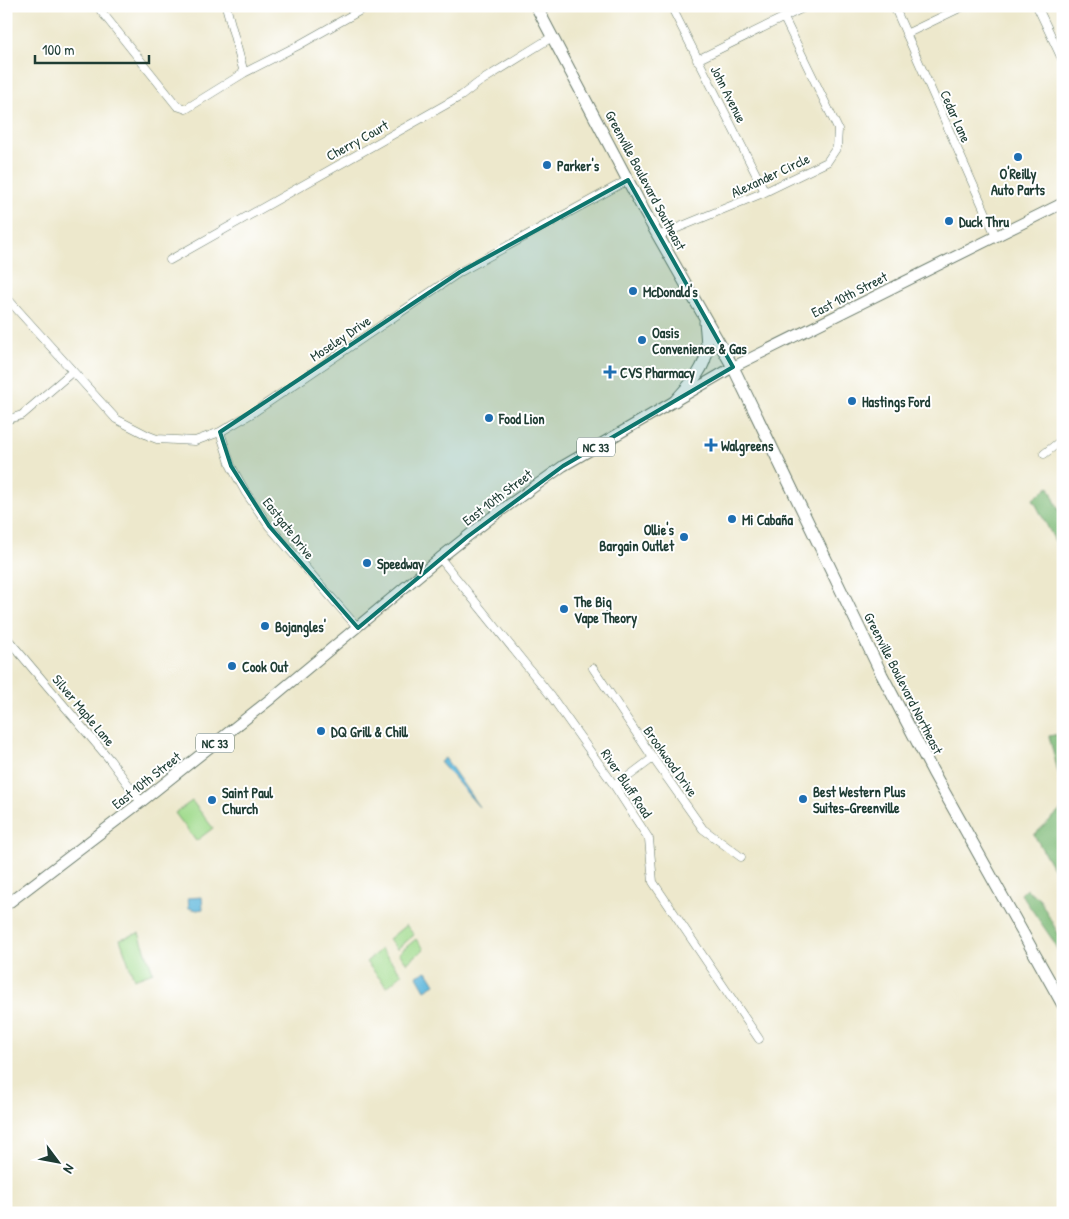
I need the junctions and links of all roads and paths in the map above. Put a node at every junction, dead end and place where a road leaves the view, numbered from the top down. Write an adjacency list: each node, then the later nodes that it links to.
1 (103, 6): 15 (street)
2 (226, 6): 15 (street)
3 (368, 6): 15 (street)
4 (536, 6): 12 (highway, Greenville Boulevard Southeast)
5 (670, 6): 13 (street, John Avenue)
6 (807, 6): 10 (street)
7 (894, 6): 11 (street, Cedar Lane)
8 (964, 6): 11 (street)
9 (1037, 6): 14 (street)
10 (784, 18): 13 (street); 17 (street, Alexander Circle)
11 (906, 34): 20 (street, Cedar Lane)
12 (552, 37): 16 (highway, Greenville Boulevard Southeast); 21 (street, Cherry Court)
13 (697, 60): 17 (street, John Avenue)
14 (1063, 60)
15 (244, 73)
16 (628, 180): 19 (highway, Greenville Boulevard Southeast); 28 (street, Moseley Drive)
17 (765, 192): 19 (street, Alexander Circle)
18 (1062, 204): 20 (main road, East 10th Street)
19 (658, 236): 23 (highway, Greenville Boulevard Southeast)
20 (996, 236): 24 (main road, East 10th Street)
21 (170, 260)
22 (6, 297): 25 (street, Moseley Drive)
23 (704, 317): 24 (highway, Greenville Boulevard Southeast); 26 (highway)
24 (733, 367): 26 (main road, East 10th Street / NC 33); 40 (highway, Greenville Boulevard Northeast)
25 (72, 372): 27 (street); 28 (street, Moseley Drive)
26 (675, 401): 31 (main road, East 10th Street / NC 33)
27 (6, 420)
28 (220, 432): 32 (street, Eastgate Drive)
29 (1063, 439): 30 (street)
30 (1044, 454)
31 (440, 558): 32 (main road, East 10th Street / NC 33); 36 (street, River Bluff Road)
32 (358, 628): 37 (main road, East 10th Street / NC 33)
33 (6, 637): 37 (street, Silver Maple Lane)
34 (593, 668): 35 (street, Brookwood Drive)
35 (653, 758): 36 (street); 38 (street, Brookwood Drive)
36 (614, 785): 41 (street, River Bluff Road)
37 (141, 802): 39 (main road, East 10th Street / NC 33)
38 (740, 857)
39 (6, 905)
40 (1063, 1005)
41 (759, 1040)

